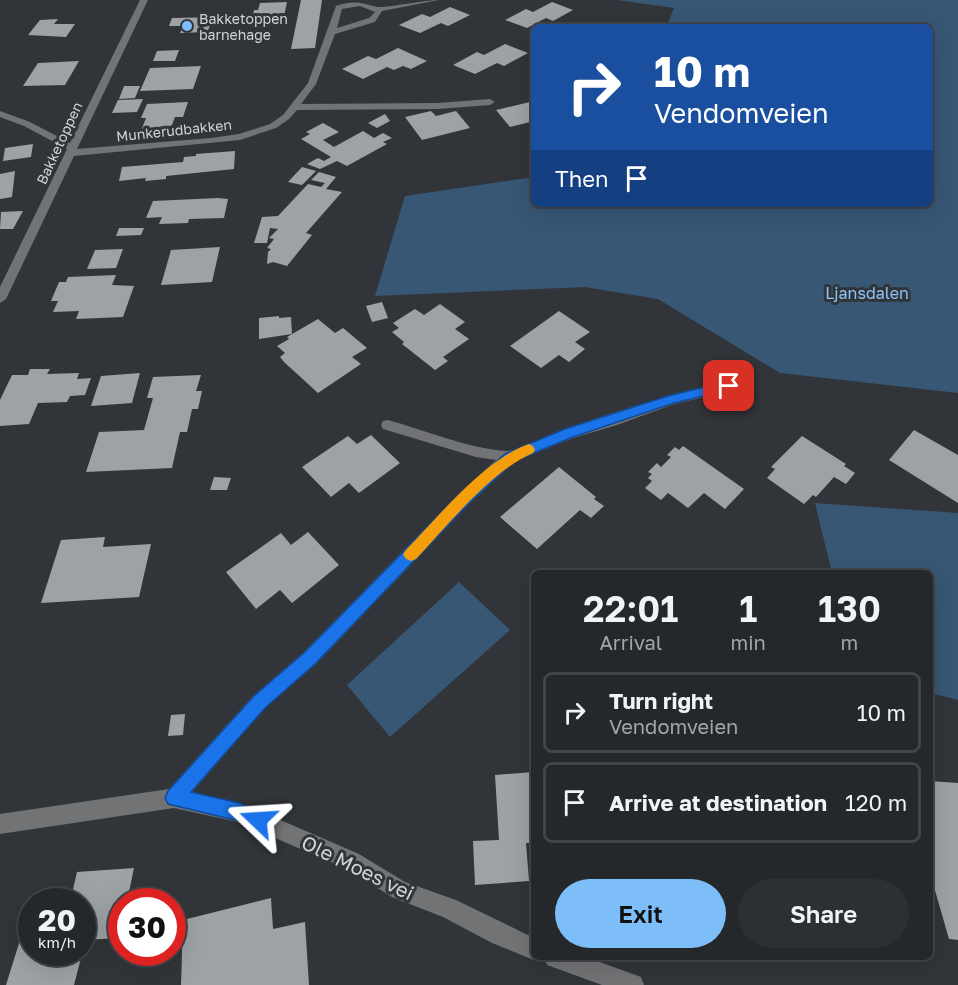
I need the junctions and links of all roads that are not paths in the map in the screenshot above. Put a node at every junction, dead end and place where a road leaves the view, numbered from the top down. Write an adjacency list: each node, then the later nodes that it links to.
1 (144, 0): 8 (street, Bakketoppen)
2 (435, 0): 3 (street)
3 (377, 9): 4 (street); 4 (street, Munkerudbakken)
4 (332, 32): 6 (street, Munkerudbakken)
5 (490, 102): 6 (street)
6 (295, 107): 8 (street, Munkerudbakken)
7 (0, 114): 8 (street)
8 (71, 151): 10 (street, Bakketoppen)
9 (46, 234): 10 (street)
10 (30, 235): 11 (street, Bakketoppen)
11 (0, 299)
12 (729, 386): 14 (street)
13 (388, 425): 14 (street)
14 (510, 457): 15 (street)
15 (174, 798): 16 (street, Ole Moes vei); 17 (street, Ole Moes vei)
16 (0, 824)
17 (531, 948)
18 (563, 960): 19 (street)
19 (633, 985)

